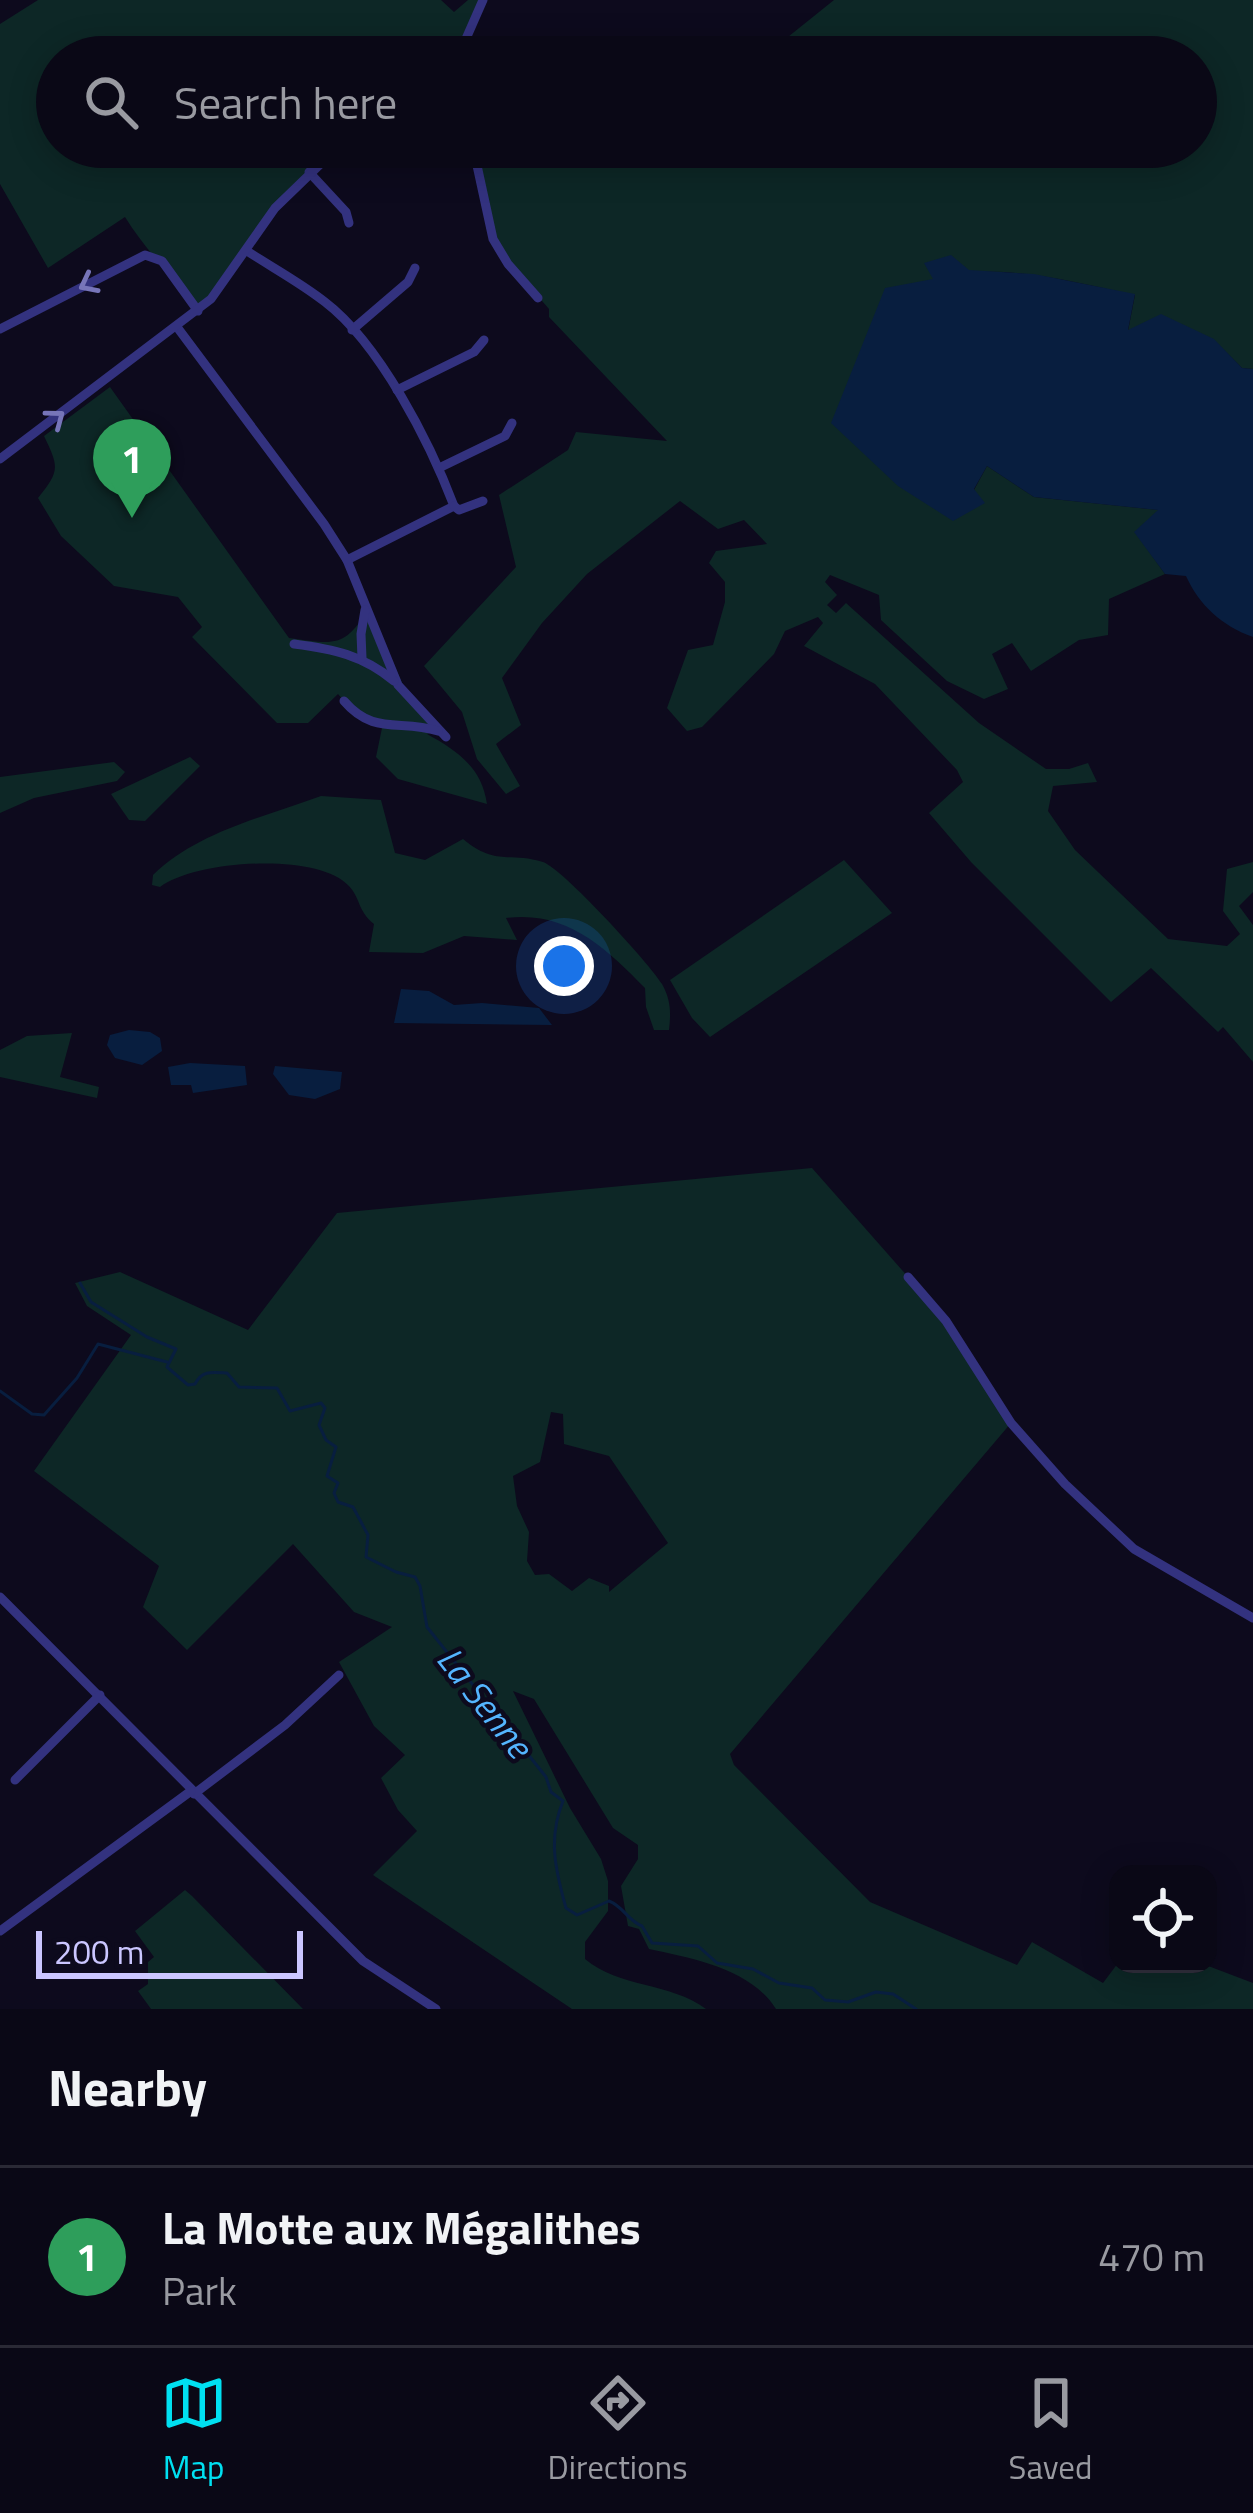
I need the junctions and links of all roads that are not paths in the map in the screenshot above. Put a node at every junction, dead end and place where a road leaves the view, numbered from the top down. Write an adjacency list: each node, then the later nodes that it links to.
1 (483, 0): 2 (street)
2 (467, 36)
3 (314, 168): 5 (street)
4 (478, 168): 9 (street)
5 (309, 172): 6 (street); 7 (street)
6 (349, 223)
7 (247, 251): 10 (street); 13 (street)
8 (415, 268): 13 (street)
9 (538, 298)
10 (198, 311): 11 (street); 12 (street, one-way to 12)
11 (177, 327): 17 (street, one-way to 11); 21 (street)
12 (0, 329)
13 (352, 330): 15 (street)
14 (484, 340): 15 (street)
15 (398, 390): 18 (street)
16 (512, 423): 18 (street)
17 (0, 459)
18 (439, 468): 20 (street)
19 (483, 501): 20 (street)
20 (454, 506): 21 (street)
21 (347, 560): 22 (street)
22 (364, 601): 23 (street); 27 (street)
23 (361, 634): 25 (street); 26 (street)
24 (294, 644): 25 (street)
25 (335, 649): 26 (street)
26 (362, 658): 27 (street)
27 (398, 685): 29 (street)
28 (344, 700): 30 (street)
29 (424, 713): 30 (street); 30 (street)
30 (415, 726)
31 (908, 1276): 33 (street)
32 (0, 1597): 35 (street)
33 (1253, 1618)
34 (338, 1675): 37 (street)
35 (100, 1695): 36 (street); 37 (street)
36 (15, 1780)
37 (192, 1792): 38 (street); 39 (street)
38 (0, 1934)
39 (436, 2009)

